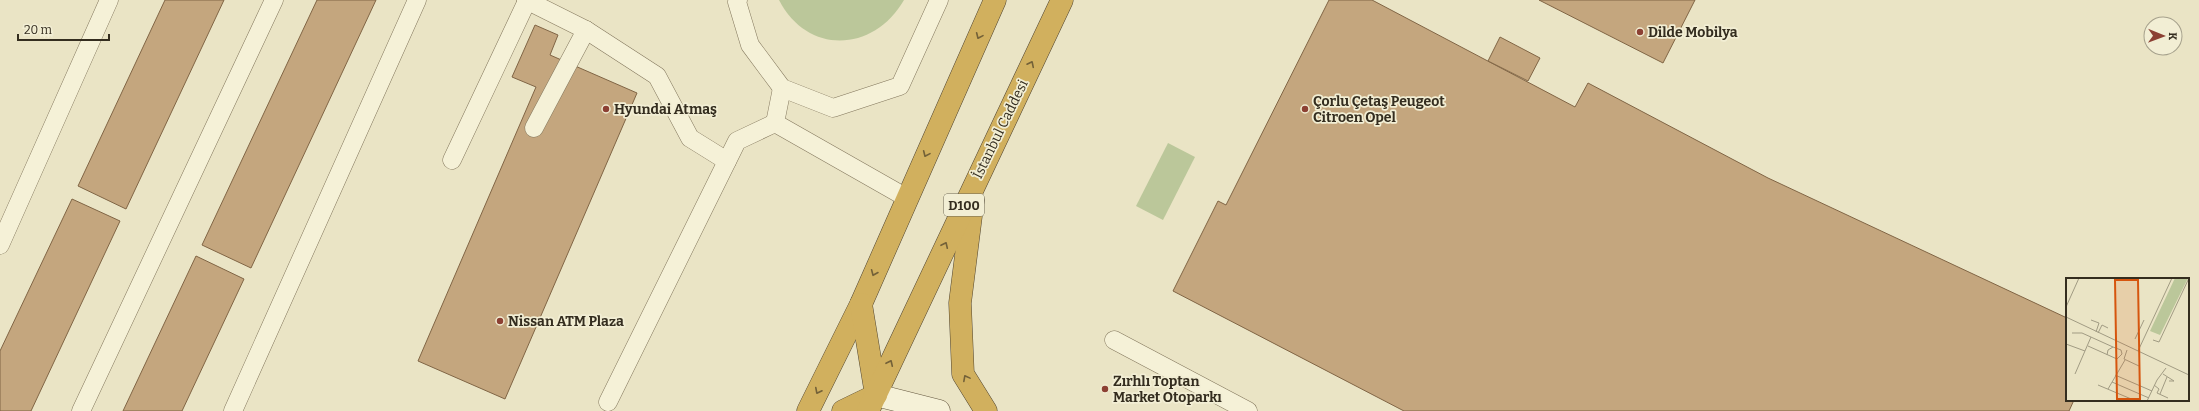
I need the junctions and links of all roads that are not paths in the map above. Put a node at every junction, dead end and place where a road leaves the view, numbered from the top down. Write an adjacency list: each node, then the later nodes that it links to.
1 (109, 0): 17 (lane)
2 (274, 0): 22 (lane)
3 (416, 0): 23 (lane)
4 (526, 0): 9 (lane); 13 (lane)
5 (738, 0): 10 (lane)
6 (939, 0): 10 (lane)
7 (995, 0): 16 (highway, one-way to 16)
8 (1062, 0): 15 (highway, İstanbul Caddesi / D100, one-way to 8)
9 (586, 30): 12 (lane); 14 (lane)
10 (782, 88): 11 (lane)
11 (775, 123): 14 (lane); 16 (lane)
12 (534, 128)
13 (452, 160)
14 (727, 161): 20 (lane)
15 (976, 178): 21 (highway, İstanbul Caddesi / D100, one-way to 15); 28 (highway, one-way to 15)
16 (907, 198): 18 (highway, one-way to 18)
17 (0, 245)
18 (862, 304): 21 (highway); 24 (highway, one-way to 24)
19 (1114, 340): 29 (lane)
20 (608, 402)
21 (872, 403): 25 (highway); 26 (main road); 27 (main road)
22 (81, 411)
23 (233, 411)
24 (808, 411)
25 (843, 411)
26 (891, 411)
27 (939, 411)
28 (986, 411)
29 (1248, 411)

